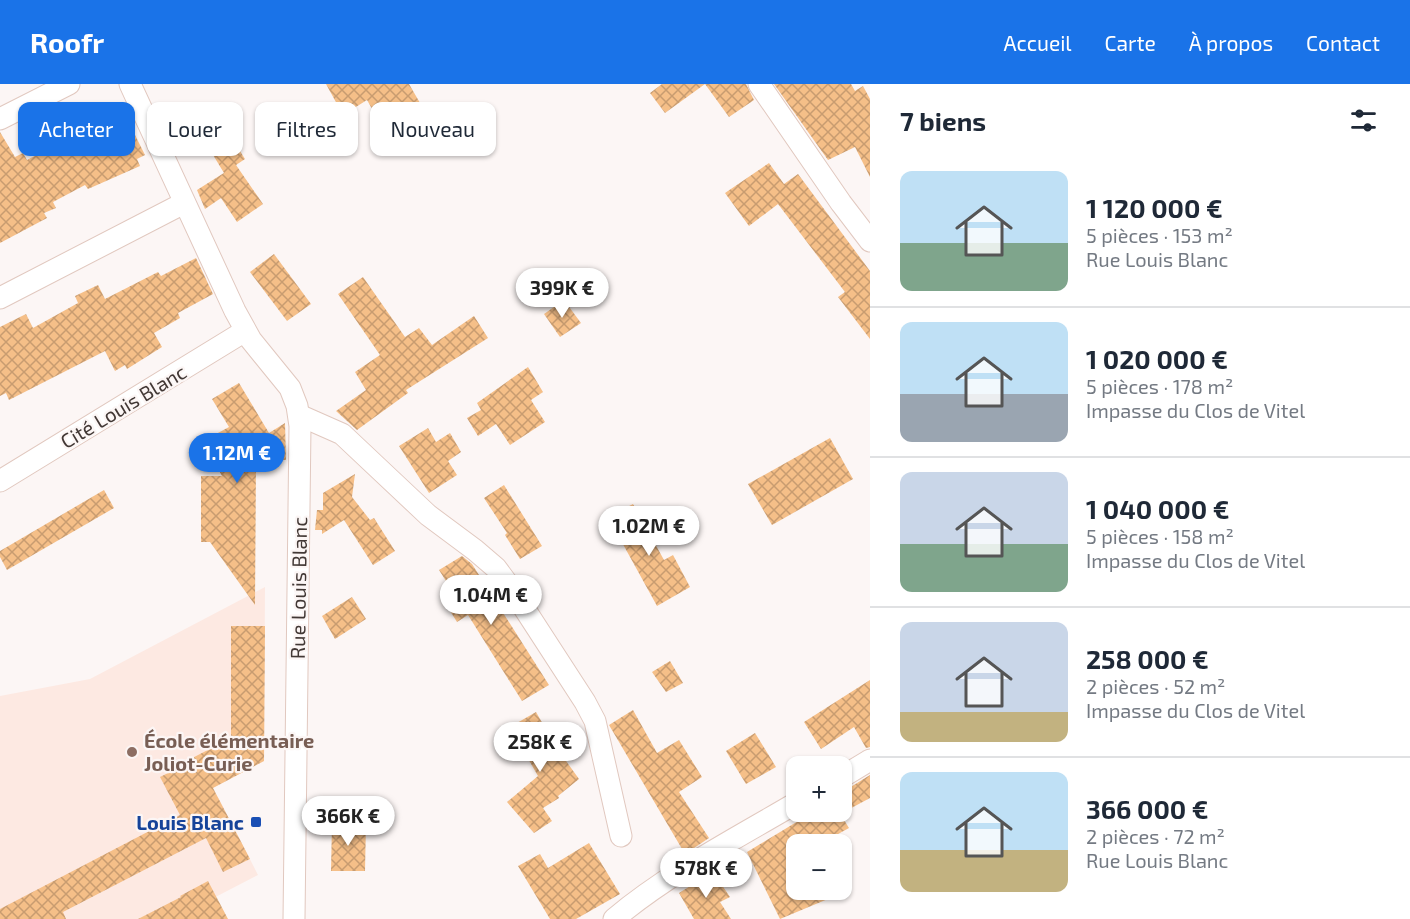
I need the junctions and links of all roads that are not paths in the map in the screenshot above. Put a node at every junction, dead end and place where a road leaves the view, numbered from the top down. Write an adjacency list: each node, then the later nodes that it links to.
1 (69, 84): 4 (street)
2 (130, 84): 5 (street, Rue Louis Blanc)
3 (759, 84): 6 (street)
4 (0, 119)
5 (184, 203): 7 (street); 8 (street, Rue Louis Blanc)
6 (870, 241)
7 (0, 298)
8 (245, 331): 9 (street, Rue Louis Blanc); 10 (street, Cité Louis Blanc)
9 (299, 416): 14 (street); 15 (street, Rue Louis Blanc)
10 (0, 481)
11 (870, 760): 12 (street)
12 (852, 771)
13 (786, 809): 16 (street)
14 (621, 836)
15 (294, 919)
16 (614, 919)

